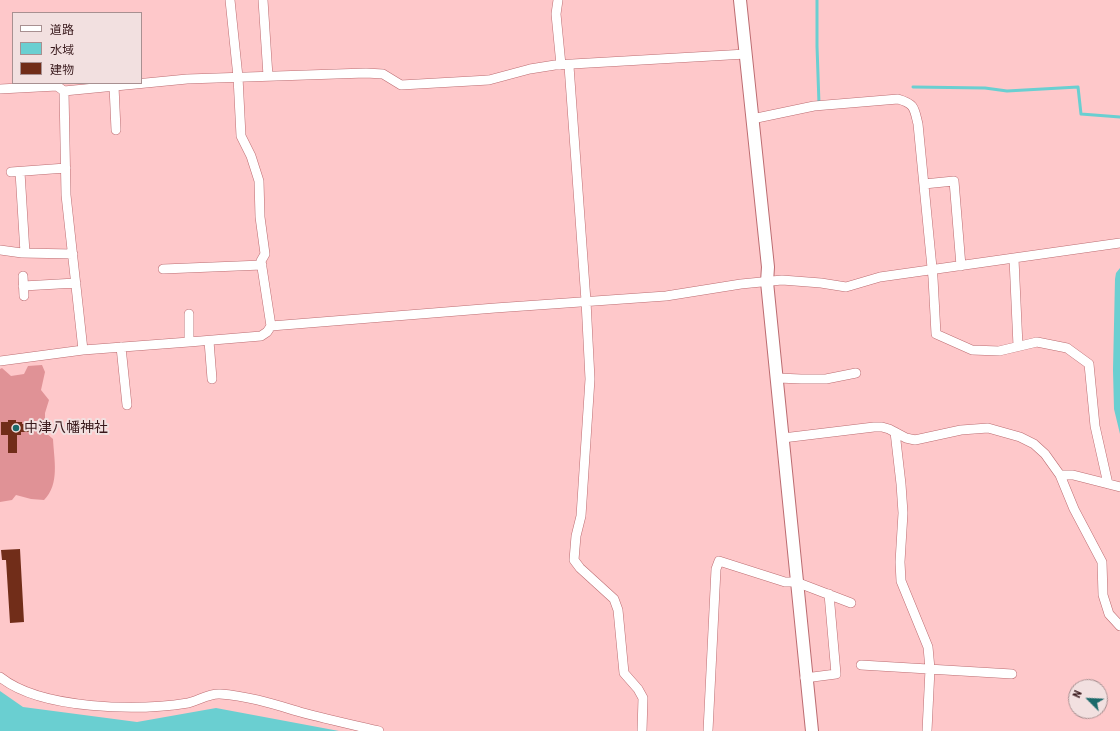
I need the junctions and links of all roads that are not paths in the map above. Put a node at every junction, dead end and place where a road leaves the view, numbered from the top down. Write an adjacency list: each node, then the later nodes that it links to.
1 (230, 0): 8 (street)
2 (263, 0): 7 (street)
3 (558, 0): 6 (street)
4 (740, 0): 5 (street)
5 (746, 54): 6 (street); 14 (street)
6 (565, 66): 7 (street); 32 (street)
7 (268, 76): 8 (street)
8 (238, 77): 9 (street); 23 (street)
9 (142, 83)
10 (135, 84): 11 (street)
11 (114, 86): 13 (street); 15 (street)
12 (0, 89): 13 (street)
13 (64, 91): 16 (street)
14 (752, 119): 17 (street); 28 (street)
15 (116, 130)
16 (66, 168): 20 (street); 21 (street)
17 (924, 184): 24 (street); 26 (street)
18 (1120, 243): 22 (street)
19 (0, 250): 20 (street)
20 (25, 253): 21 (street)
21 (73, 254): 29 (street)
22 (1014, 259): 24 (street); 37 (street)
23 (262, 265): 25 (street); 34 (street)
24 (961, 266): 26 (street)
25 (162, 268)
26 (932, 270): 28 (street); 37 (street)
27 (23, 276): 30 (street)
28 (767, 282): 32 (street); 42 (street)
29 (76, 283): 30 (street); 39 (street)
30 (23, 286): 31 (street)
31 (24, 296)
32 (586, 301): 34 (street); 60 (street)
33 (189, 314): 36 (street)
34 (271, 326): 35 (street)
35 (209, 341): 36 (street); 43 (street)
36 (189, 342): 38 (street)
37 (1018, 346): 48 (street)
38 (121, 347): 39 (street); 44 (street)
39 (83, 350): 40 (street)
40 (0, 361)
41 (856, 373): 42 (street)
42 (778, 378): 46 (street)
43 (212, 379)
44 (126, 405)
45 (895, 432): 46 (street); 47 (street); 55 (street)
46 (783, 438): 50 (street)
47 (1060, 475): 48 (street); 53 (street)
48 (1108, 484): 49 (street)
49 (1120, 487)
50 (796, 582): 51 (street); 58 (street); 61 (street)
51 (829, 594): 52 (street); 58 (street)
52 (851, 604)
53 (1120, 626)
54 (861, 665): 55 (street)
55 (930, 669): 56 (street); 63 (street)
56 (1012, 674)
57 (0, 677): 59 (street)
58 (805, 678): 62 (street)
59 (379, 731)
60 (642, 731)
61 (708, 731)
62 (812, 731)
63 (927, 731)

